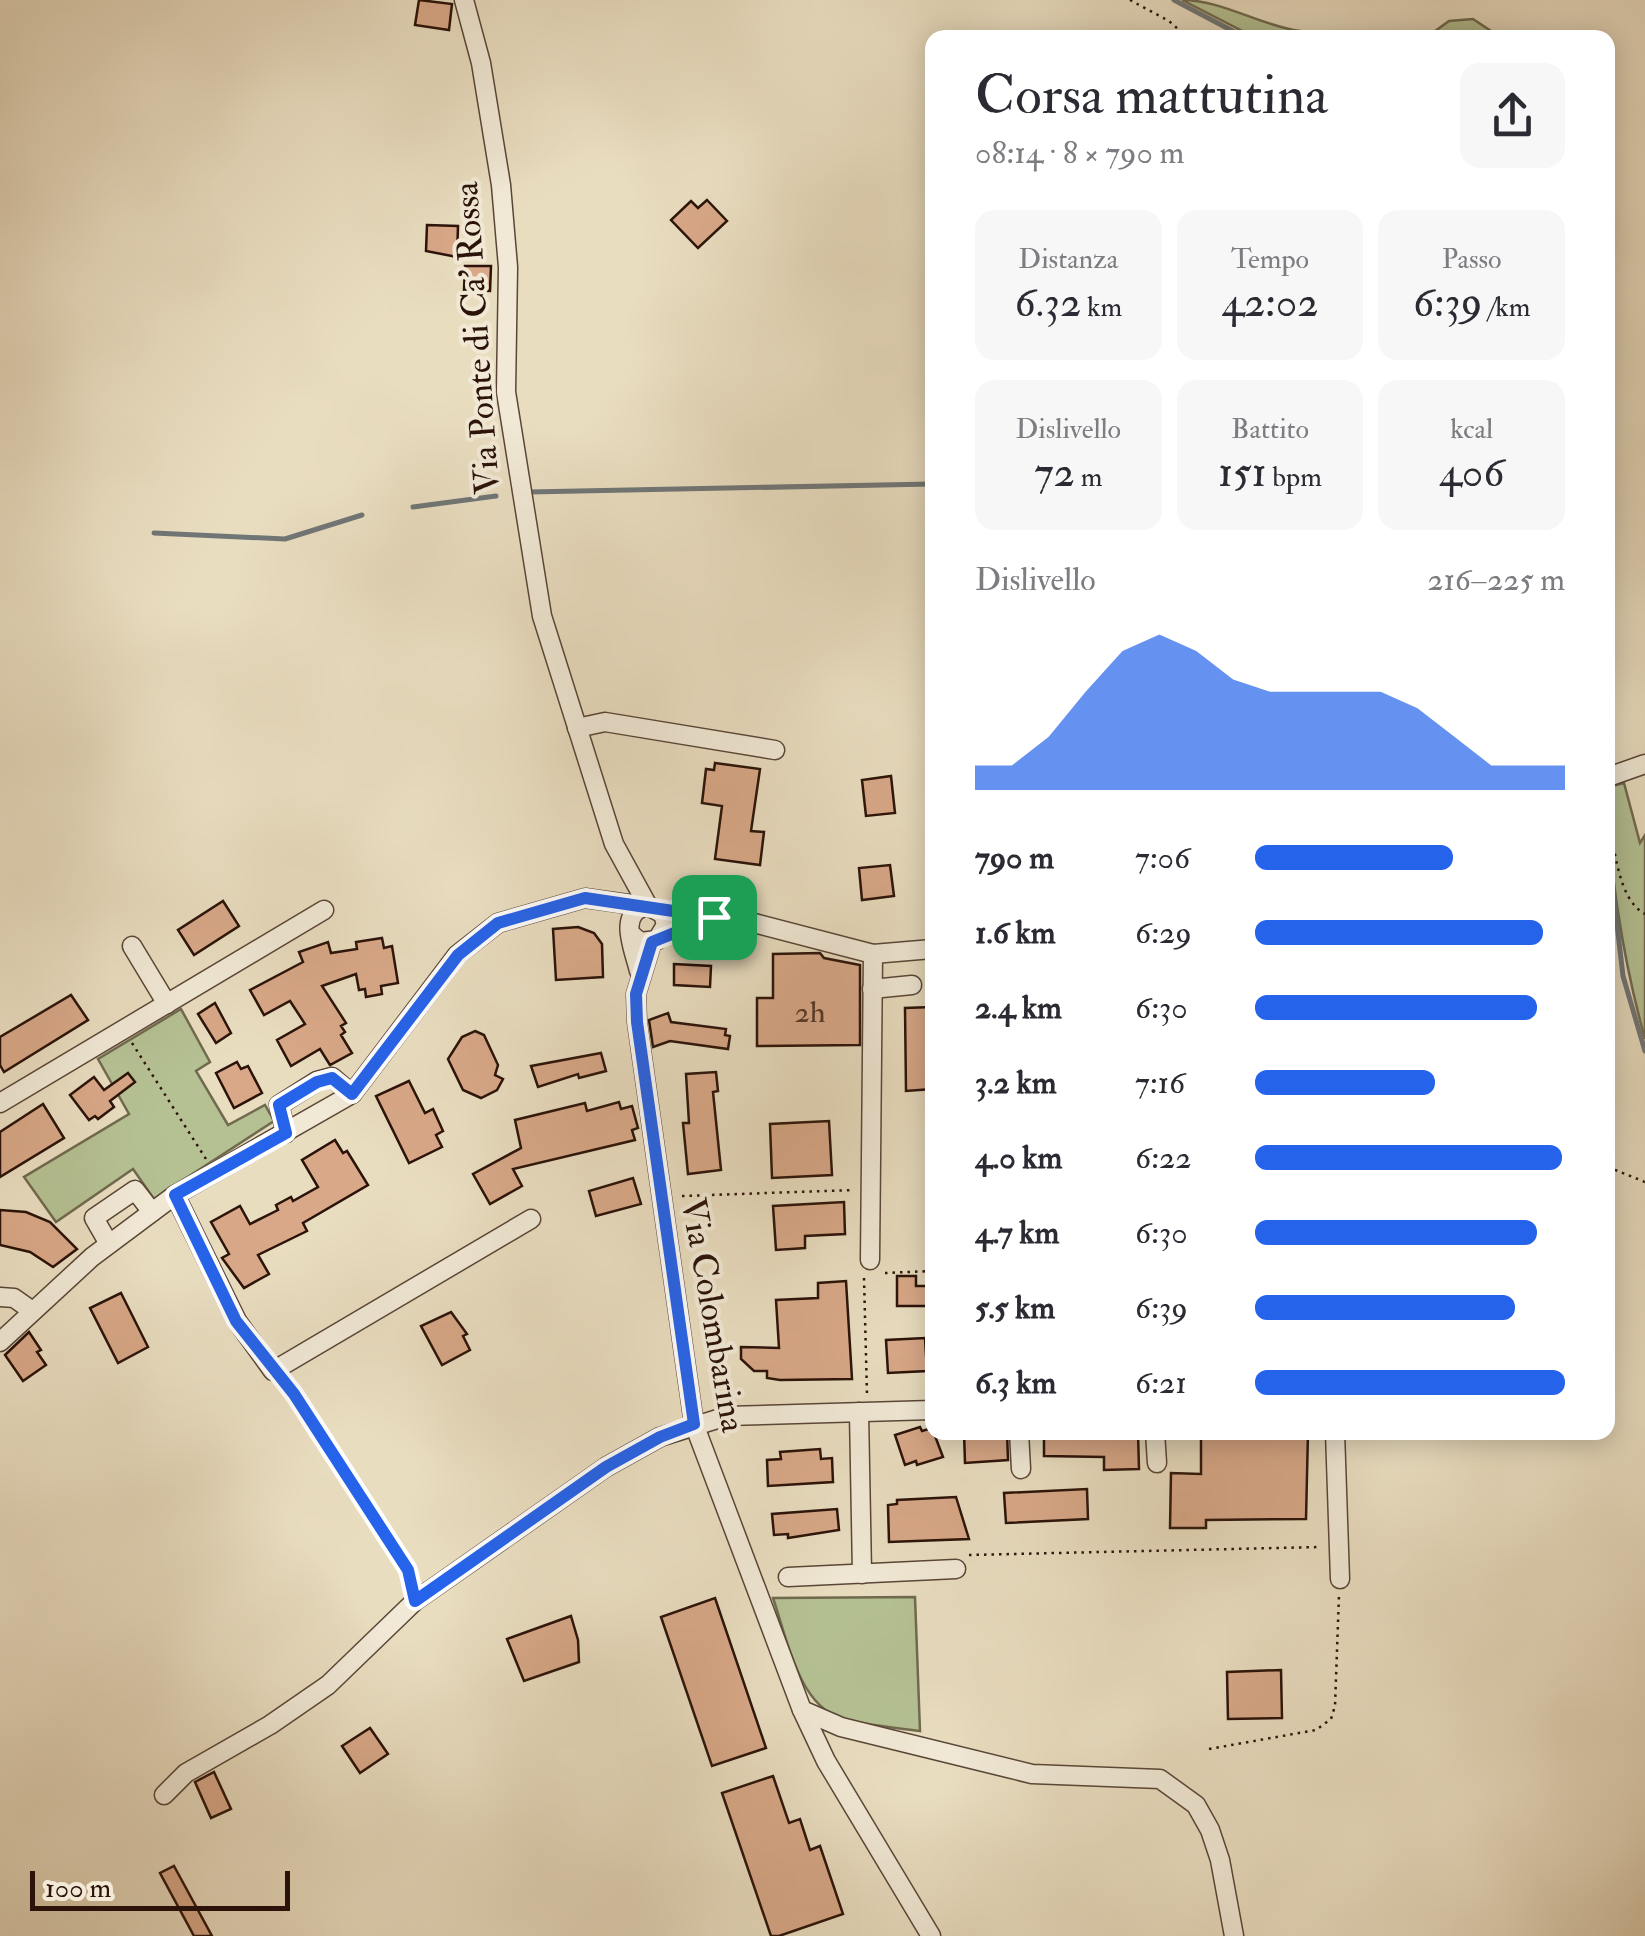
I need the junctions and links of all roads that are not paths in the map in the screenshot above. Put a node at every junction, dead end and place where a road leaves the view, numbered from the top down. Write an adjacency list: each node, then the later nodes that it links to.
1 (464, 0): 2 (street, Via Ponte di Ca' Rossa)
2 (577, 728): 3 (street); 7 (street, Via Ponte di Ca' Rossa)
3 (776, 750)
4 (1645, 764): 5 (street)
5 (1615, 774)
6 (585, 898): 7 (street); 10 (street); 19 (street)
7 (650, 907): 9 (street); 10 (street); 11 (street)
8 (324, 910): 18 (street)
9 (714, 917): 11 (street); 14 (street)
10 (630, 932): 11 (street); 15 (street, Via Colombarina)
11 (656, 939): 15 (street, Via Colombarina)
12 (132, 946): 18 (street)
13 (925, 950): 14 (street)
14 (873, 954): 17 (street)
15 (640, 974): 32 (street, Via Colombarina)
16 (912, 985): 17 (street)
17 (872, 988): 26 (street)
18 (166, 1004): 20 (street)
19 (352, 1094): 21 (street); 21 (street)
20 (0, 1102)
21 (286, 1133): 22 (street)
22 (175, 1195): 23 (street); 24 (street)
23 (152, 1212): 25 (street); 25 (street)
24 (530, 1219)
25 (109, 1244): 28 (street)
26 (875, 1266)
27 (0, 1297): 28 (street)
28 (31, 1310): 29 (street)
29 (2, 1338)
30 (925, 1410): 31 (street)
31 (864, 1412): 32 (street); 39 (street)
32 (694, 1424): 42 (street, Via Colombarina); 43 (street)
33 (1019, 1440): 37 (street)
34 (1156, 1440): 36 (street)
35 (1335, 1440): 41 (street)
36 (1156, 1463)
37 (1020, 1469)
38 (956, 1569): 39 (street)
39 (862, 1574): 40 (street)
40 (788, 1577)
41 (1340, 1578)
42 (802, 1710): 44 (street, Via Colombarina); 45 (street)
43 (164, 1795)
44 (931, 1936)
45 (1234, 1936)

